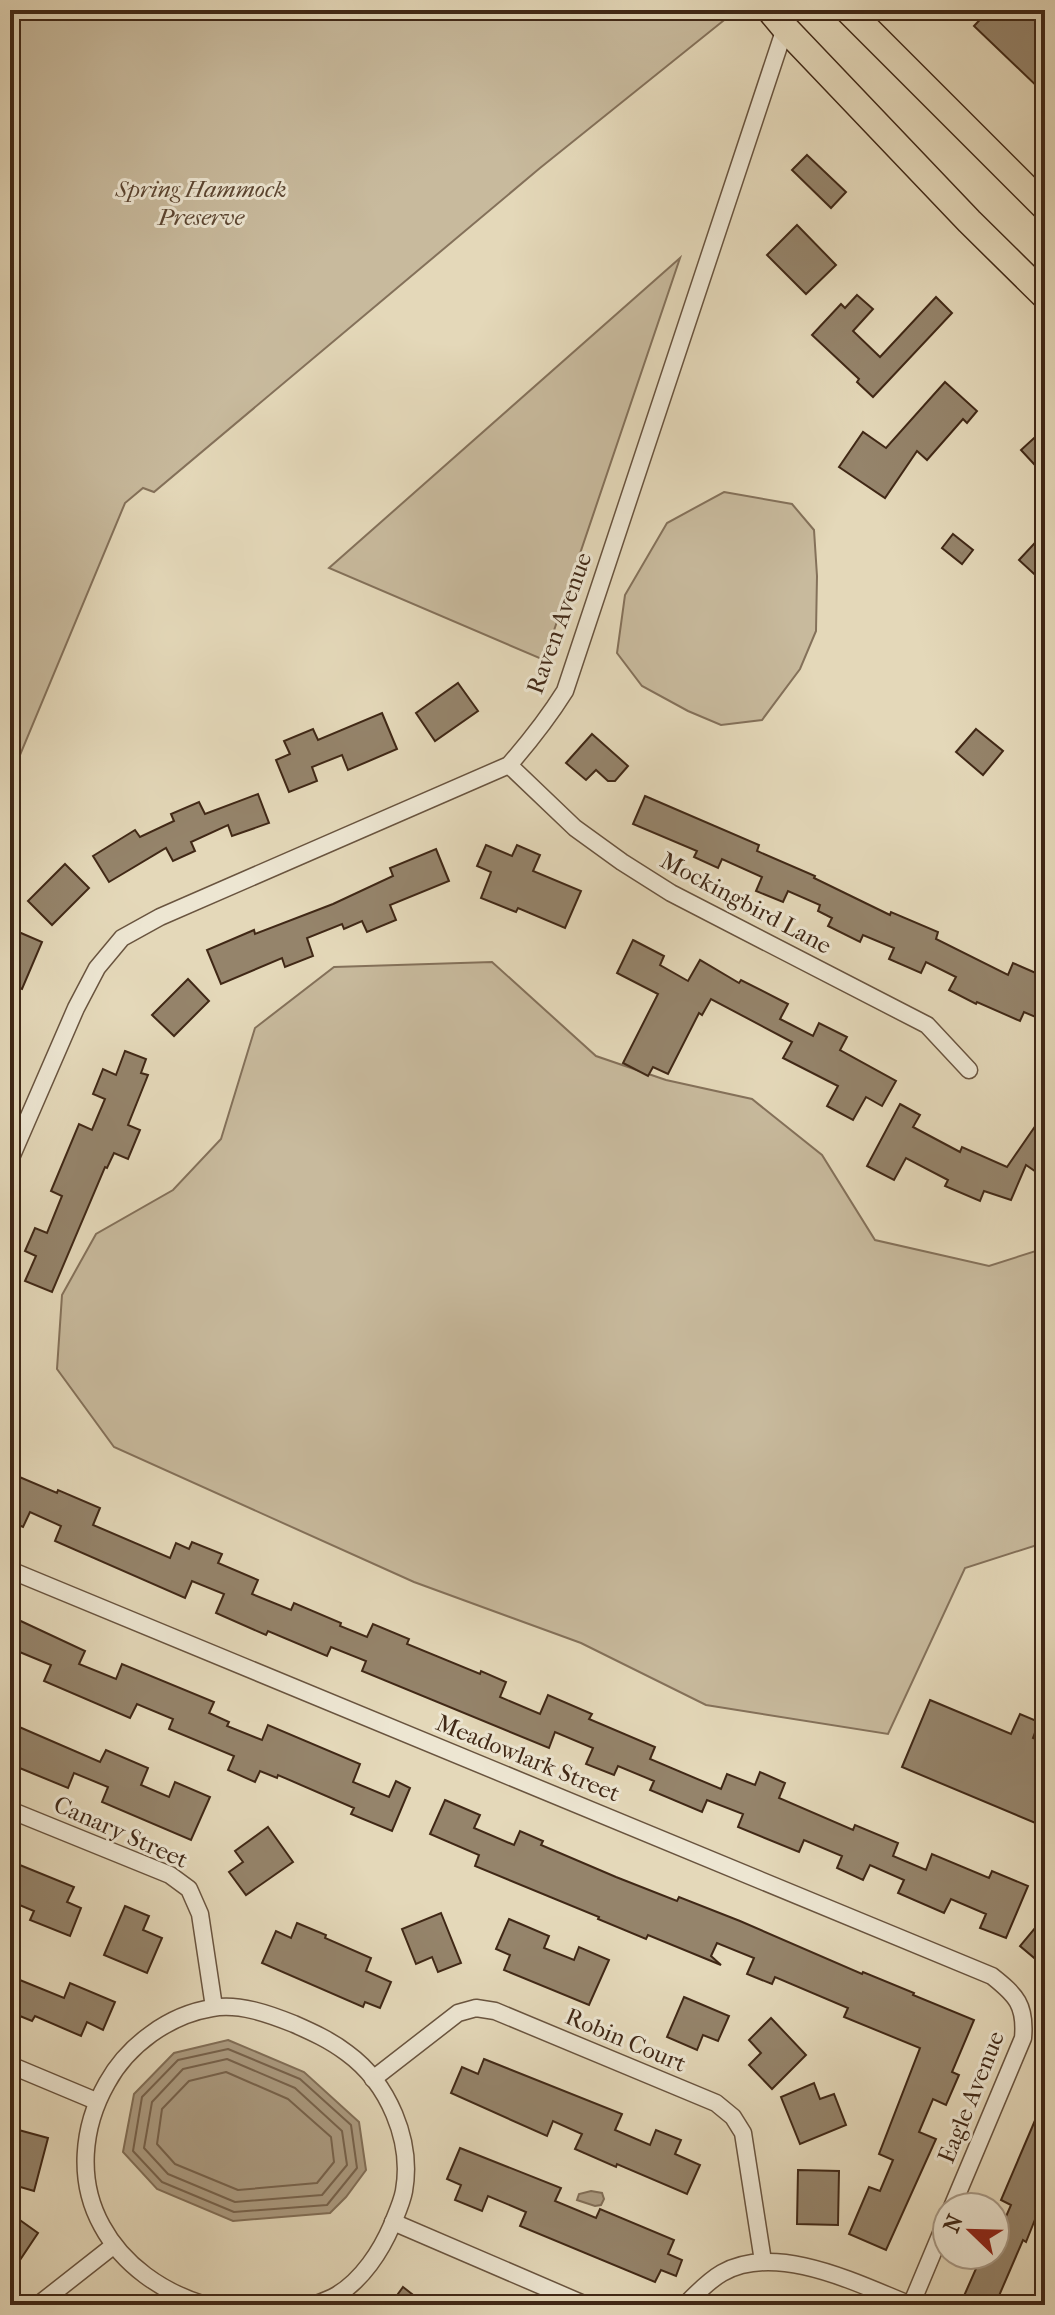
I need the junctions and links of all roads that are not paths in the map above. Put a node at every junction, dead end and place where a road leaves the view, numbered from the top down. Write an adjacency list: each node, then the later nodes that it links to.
1 (848, 10): 3 (main road)
2 (778, 19): 4 (main road); 5 (street, Raven Avenue)
3 (1045, 207)
4 (1045, 296)
5 (509, 765): 6 (street, Mockingbird Lane); 7 (street, Raven Avenue)
6 (969, 1070)
7 (10, 1160)
8 (10, 1570): 10 (street, Meadowlark Street)
9 (10, 1810): 11 (street, Canary Street)
10 (1020, 2003): 15 (street, Eagle Avenue)
11 (214, 2007): 13 (street); 14 (street)
12 (10, 2065): 14 (street)
13 (373, 2079): 16 (street); 19 (street, Robin Court)
14 (96, 2101): 17 (street)
15 (959, 2191)
16 (393, 2222): 22 (street); 23 (street)
17 (113, 2246): 20 (street); 21 (street)
18 (931, 2257): 25 (street)
19 (763, 2261): 24 (street); 25 (street)
20 (38, 2305)
21 (205, 2305)
22 (314, 2305)
23 (586, 2305)
24 (685, 2305)
25 (911, 2305)

